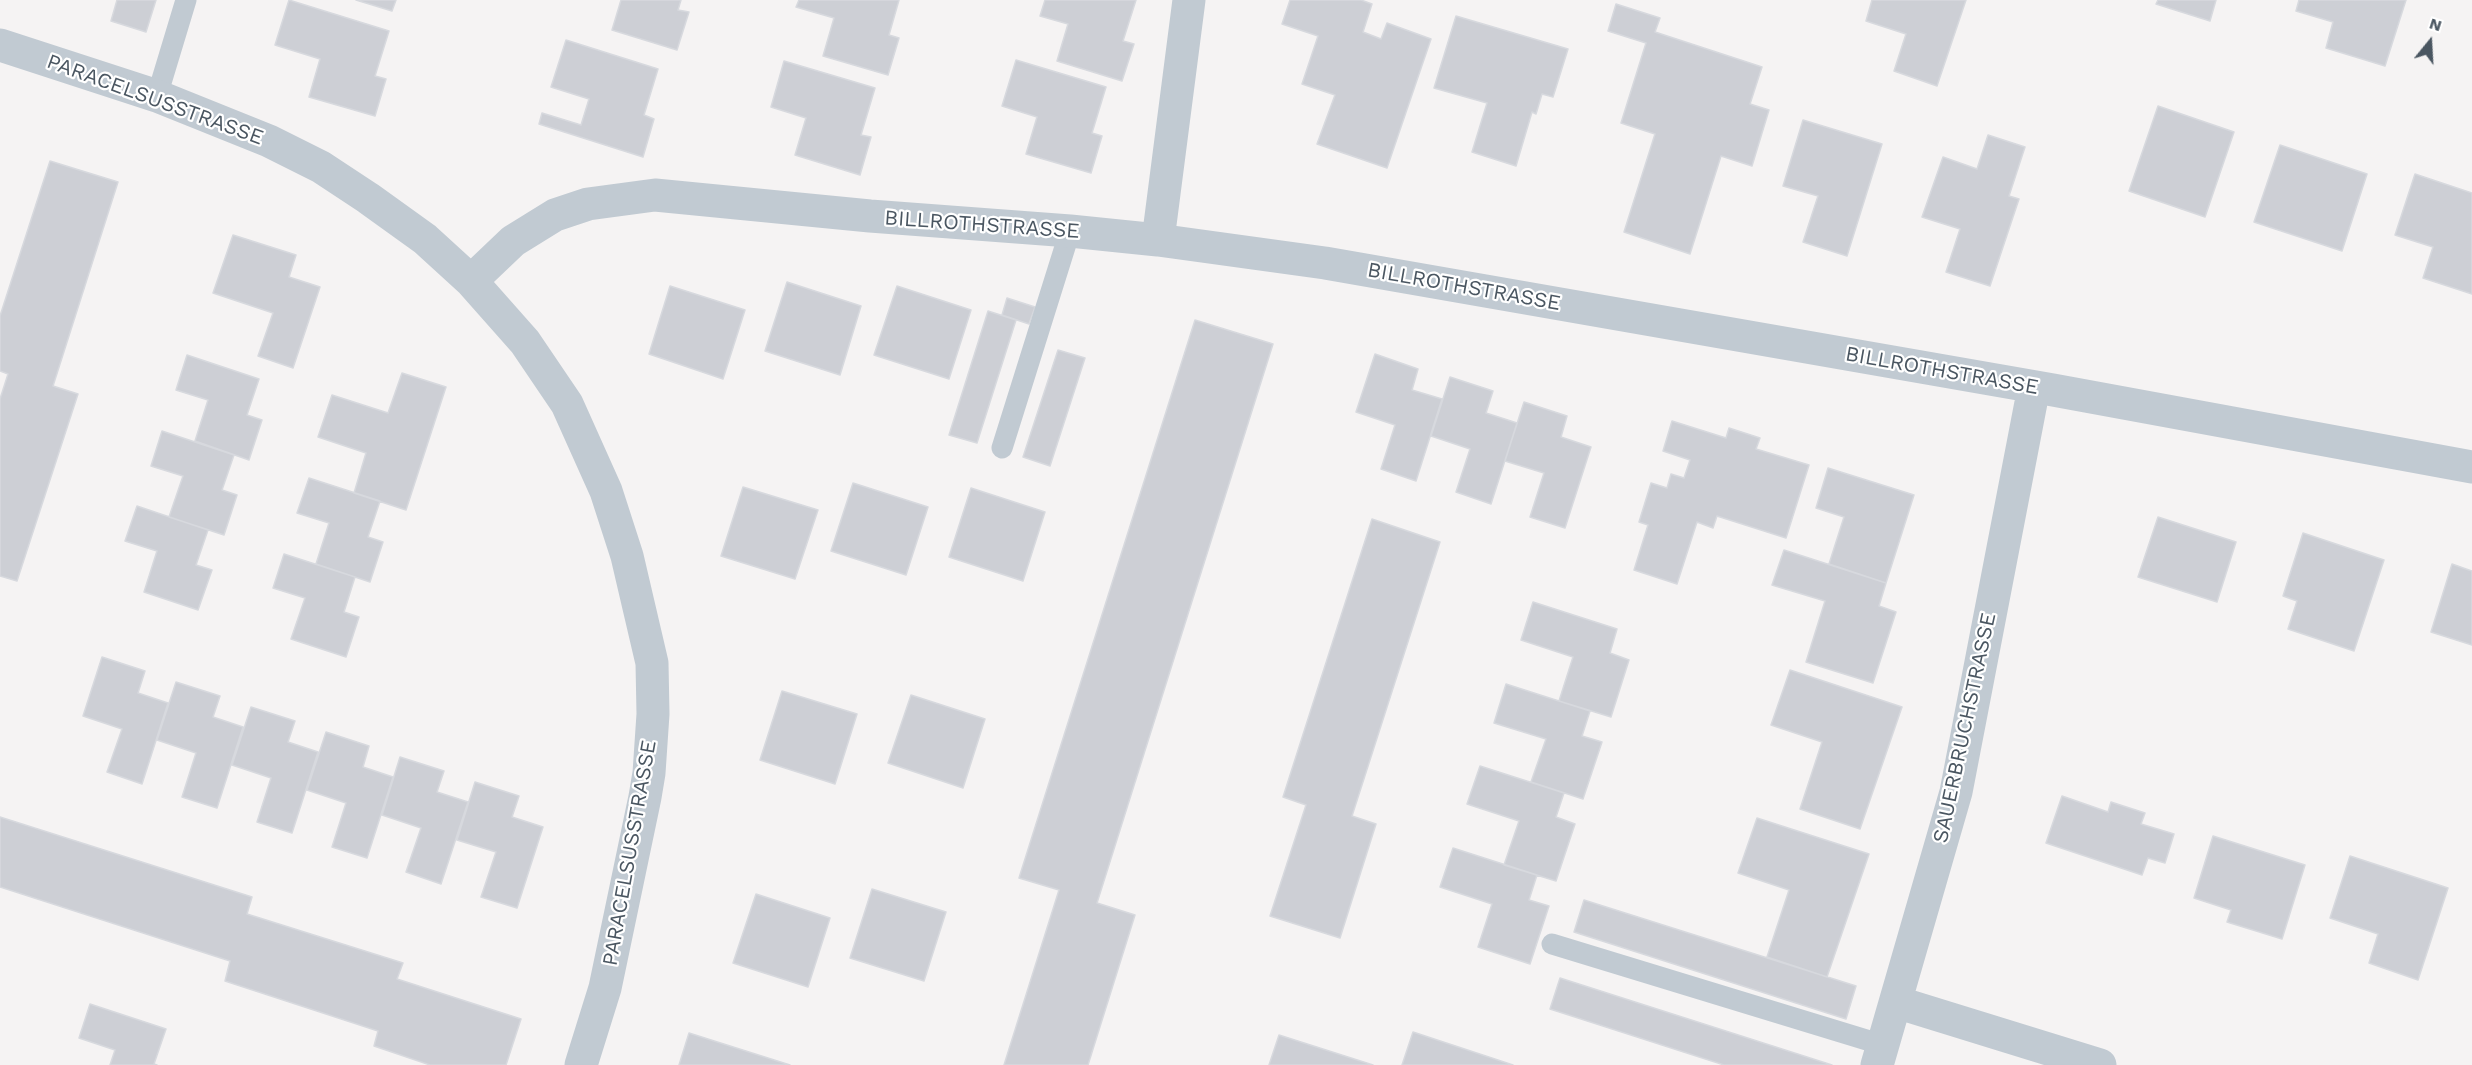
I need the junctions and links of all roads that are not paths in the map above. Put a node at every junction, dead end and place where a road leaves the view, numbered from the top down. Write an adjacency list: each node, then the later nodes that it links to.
1 (186, 0): 4 (lane)
2 (1189, 0): 6 (street)
3 (0, 45): 4 (street, PARACELSUSSTRASSE)
4 (157, 96): 7 (street, PARACELSUSSTRASSE)
5 (1070, 231): 6 (street, BILLROTHSTRASSE); 7 (street, BILLROTHSTRASSE); 9 (lane)
6 (1158, 240): 8 (street, BILLROTHSTRASSE)
7 (471, 281): 14 (street, PARACELSUSSTRASSE)
8 (2034, 387): 10 (street, BILLROTHSTRASSE); 12 (street, SAUERBRUCHSTRASSE)
9 (1002, 448)
10 (2472, 467)
11 (1552, 944): 13 (lane)
12 (1896, 1002): 13 (street, SAUERBRUCHSTRASSE); 15 (street)
13 (1880, 1055)
14 (581, 1065)
15 (2100, 1065)

